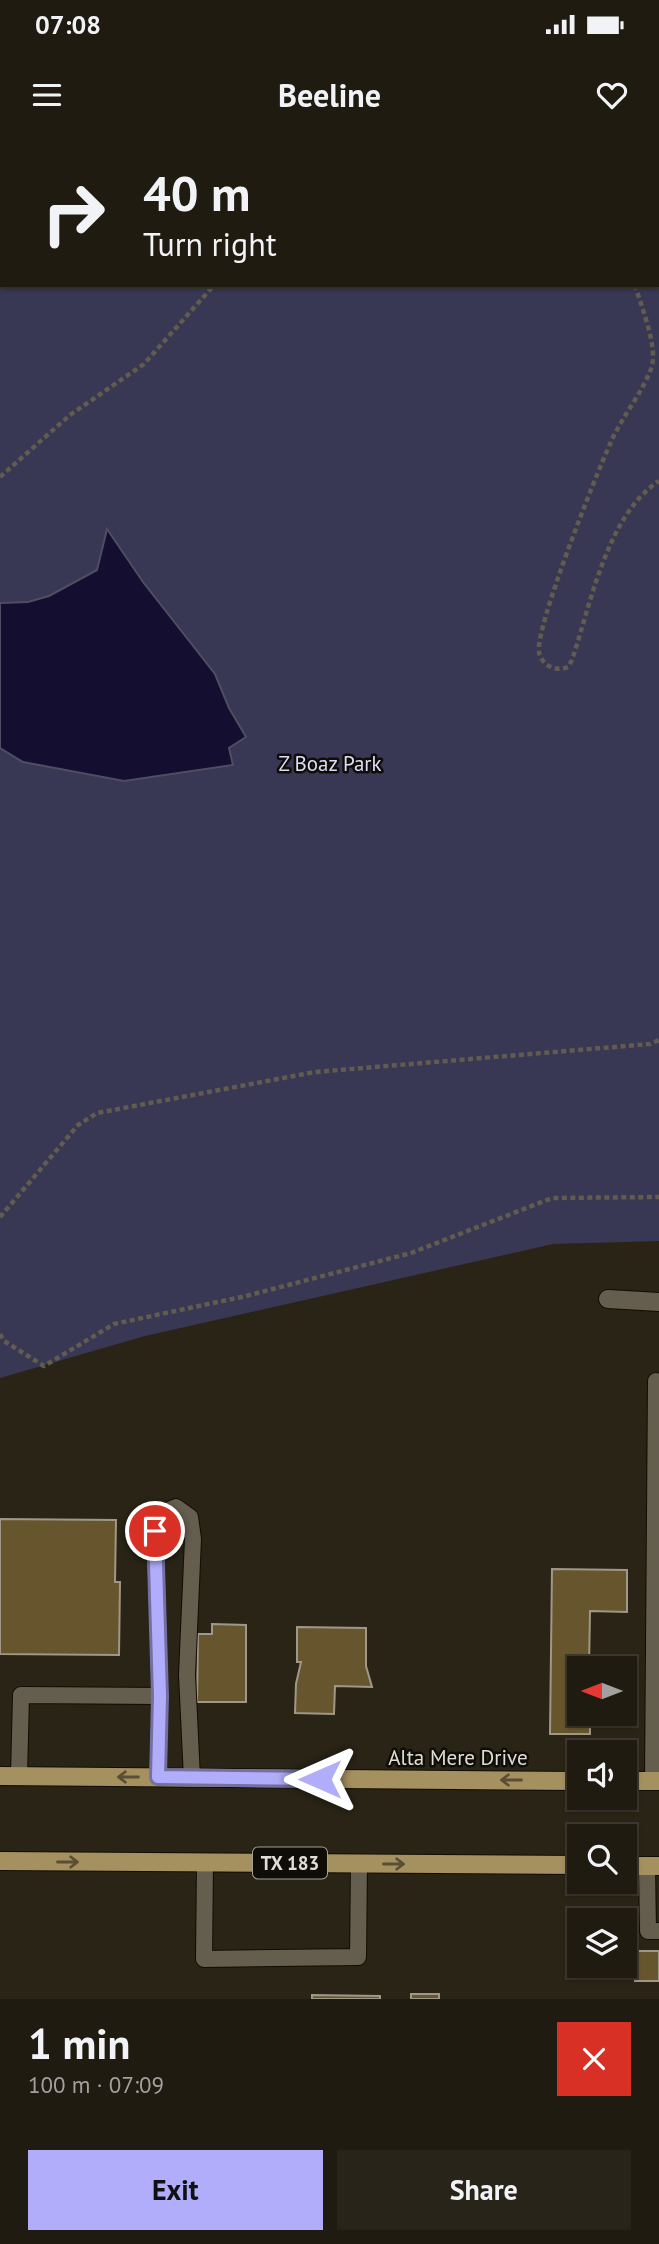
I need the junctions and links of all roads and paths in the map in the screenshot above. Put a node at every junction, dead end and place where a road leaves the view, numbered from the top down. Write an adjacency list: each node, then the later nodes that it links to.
1 (212, 287): 3 (path)
2 (636, 287): 4 (path)
3 (0, 477)
4 (659, 481)
5 (659, 1040): 7 (path)
6 (659, 1197): 10 (path)
7 (0, 1217)
8 (608, 1299): 9 (street)
9 (659, 1302)
10 (0, 1334)
11 (656, 1381): 19 (lane)
12 (160, 1696): 14 (lane); 15 (lane); 16 (lane)
13 (0, 1776): 14 (main road, Alta Mere Drive)
14 (19, 1776): 15 (main road, Alta Mere Drive, one-way to 14)
15 (158, 1777): 16 (main road, Alta Mere Drive)
16 (192, 1778): 17 (main road, Alta Mere Drive, one-way to 16)
17 (567, 1781)
18 (637, 1781): 19 (main road)
19 (656, 1781)
20 (0, 1861): 21 (main road, TX 183, one-way to 21)
21 (205, 1863): 22 (main road, TX 183); 22 (lane)
22 (359, 1864): 23 (main road, TX 183, one-way to 23)
23 (567, 1865)
24 (653, 1866): 25 (lane)
25 (659, 1931)

